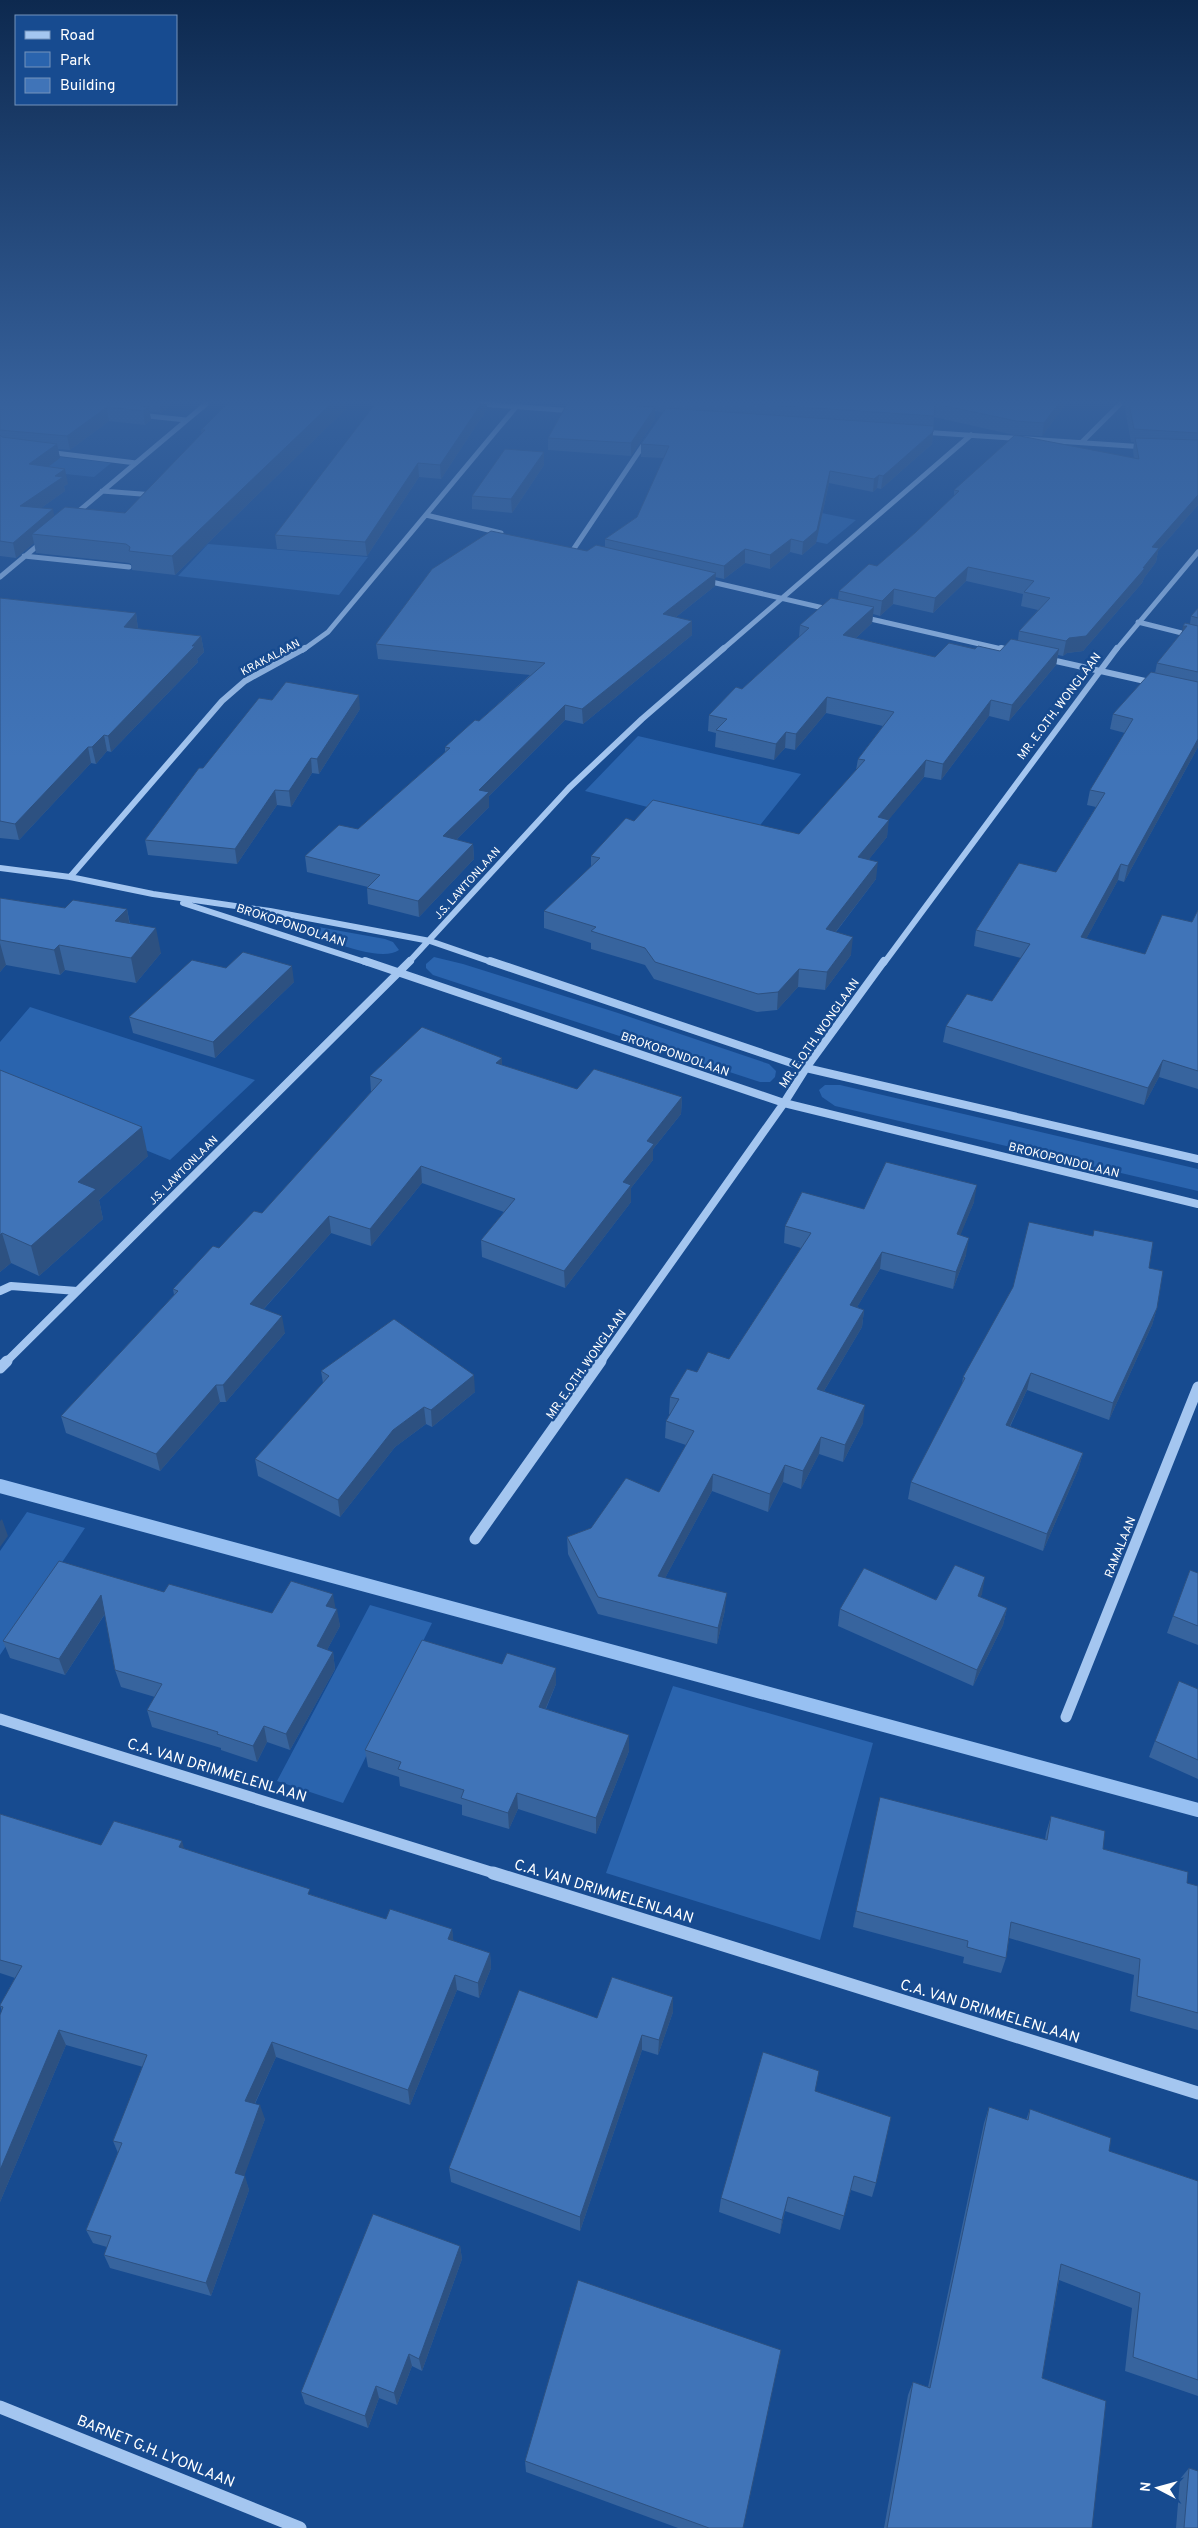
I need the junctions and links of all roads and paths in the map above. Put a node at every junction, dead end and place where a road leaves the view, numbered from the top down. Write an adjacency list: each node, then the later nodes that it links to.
1 (421, 522): 25 (street, KRAKALAAN)
2 (452, 522): 5 (street)
3 (592, 522): 8 (street)
4 (870, 522): 15 (street, J.S. LAWTONLAAN)
5 (508, 535)
6 (46, 538): 11 (street)
7 (564, 548): 8 (street)
8 (573, 550): 9 (street)
9 (582, 552)
10 (1198, 552): 18 (street, MR. E.O.TH. WONGLAAN)
11 (24, 556): 12 (street); 13 (street)
12 (129, 567)
13 (0, 576)
14 (696, 579): 15 (street)
15 (782, 598): 16 (street); 27 (street, J.S. LAWTONLAAN)
16 (840, 612)
17 (859, 616): 20 (street)
18 (1138, 622): 19 (street); 22 (street, MR. E.O.TH. WONGLAAN)
19 (1198, 637)
20 (1021, 653)
21 (1040, 657): 22 (street)
22 (1098, 670): 23 (street); 29 (street, MR. E.O.TH. WONGLAAN)
23 (1162, 685)
24 (0, 868): 25 (street, BROKOPONDOLAAN)
25 (70, 877): 26 (street, BROKOPONDOLAAN)
26 (153, 894): 27 (street, BROKOPONDOLAAN); 28 (street, BROKOPONDOLAAN)
27 (430, 941): 28 (street, J.S. LAWTONLAAN); 29 (street, BROKOPONDOLAAN)
28 (398, 972): 30 (street, BROKOPONDOLAAN); 34 (street, J.S. LAWTONLAAN)
29 (806, 1068): 30 (street, MR. E.O.TH. WONGLAAN); 31 (street, BROKOPONDOLAAN)
30 (784, 1103): 32 (street, BROKOPONDOLAAN); 37 (street, MR. E.O.TH. WONGLAAN)
31 (1198, 1160)
32 (1198, 1204)
33 (0, 1291): 34 (street)
34 (77, 1291): 35 (street, J.S. LAWTONLAAN)
35 (0, 1368)
36 (1198, 1387): 38 (street, RAMALAAN)
37 (475, 1539)
38 (1066, 1717)
39 (0, 1719): 40 (street, C.A. VAN DRIMMELENLAAN)
40 (1198, 2093)
41 (0, 2407): 42 (street, BARNET G.H. LYONLAAN)
42 (300, 2528)

